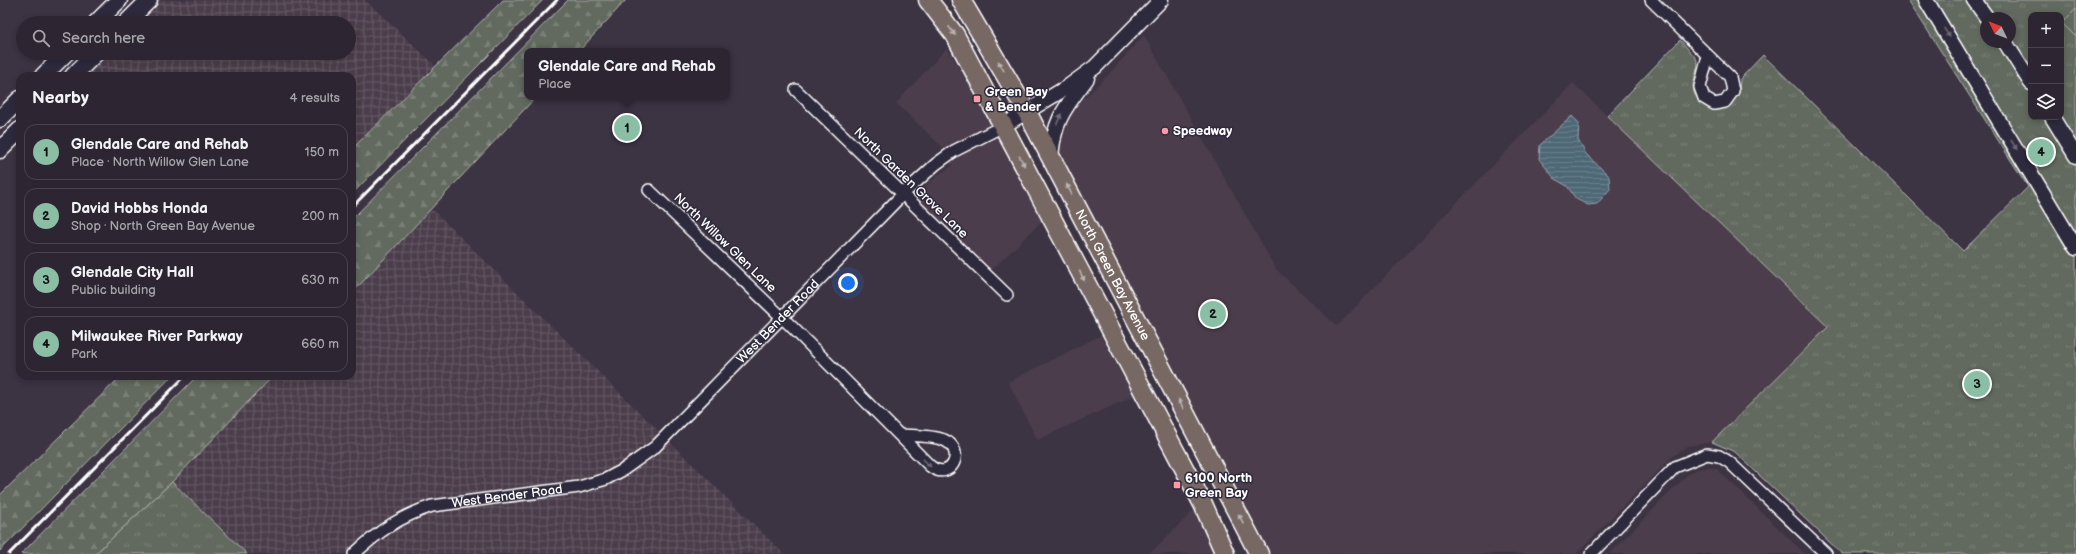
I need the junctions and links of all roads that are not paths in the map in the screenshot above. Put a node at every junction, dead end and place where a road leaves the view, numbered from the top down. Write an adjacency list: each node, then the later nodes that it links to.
1 (119, 0): 10 (main road)
2 (149, 0): 11 (main road)
3 (928, 0): 25 (main road, one-way to 25)
4 (961, 0): 22 (main road, North Green Bay Avenue, one-way to 4)
5 (1161, 0): 16 (street, West Bender Road)
6 (1651, 0): 13 (street)
7 (1926, 0): 32 (street, one-way to 32)
8 (1974, 0): 9 (street)
9 (1983, 12)
10 (103, 16)
11 (133, 16)
12 (2009, 48): 19 (street)
13 (1708, 56)
14 (59, 60): 17 (main road)
15 (89, 60): 18 (main road)
16 (1096, 66): 22 (street, West Bender Road); 29 (street, one-way to 16)
17 (47, 72)
18 (77, 72)
19 (2028, 78)
20 (796, 90): 31 (street, North Garden Grove Lane)
21 (16, 103): 23 (main road)
22 (1028, 112): 25 (street, West Bender Road); 29 (main road, North Green Bay Avenue)
23 (0, 119)
24 (2054, 120): 28 (street)
25 (1003, 126): 31 (street, West Bender Road); 37 (main road, one-way to 37)
26 (16, 134): 27 (main road)
27 (0, 150)
28 (2076, 156)
29 (1052, 157): 38 (main road, North Green Bay Avenue, one-way to 29)
30 (649, 190): 34 (street, North Willow Glen Lane)
31 (903, 194): 33 (street, North Garden Grove Lane); 34 (street, West Bender Road)
32 (2076, 248)
33 (1007, 295)
34 (782, 318): 35 (street, North Willow Glen Lane); 36 (street, West Bender Road)
35 (900, 435): 35 (street, North Willow Glen Lane, one-way to 35)
36 (354, 554)
37 (1225, 554)
38 (1259, 554)
39 (1591, 554): 40 (street)
40 (1826, 554)

